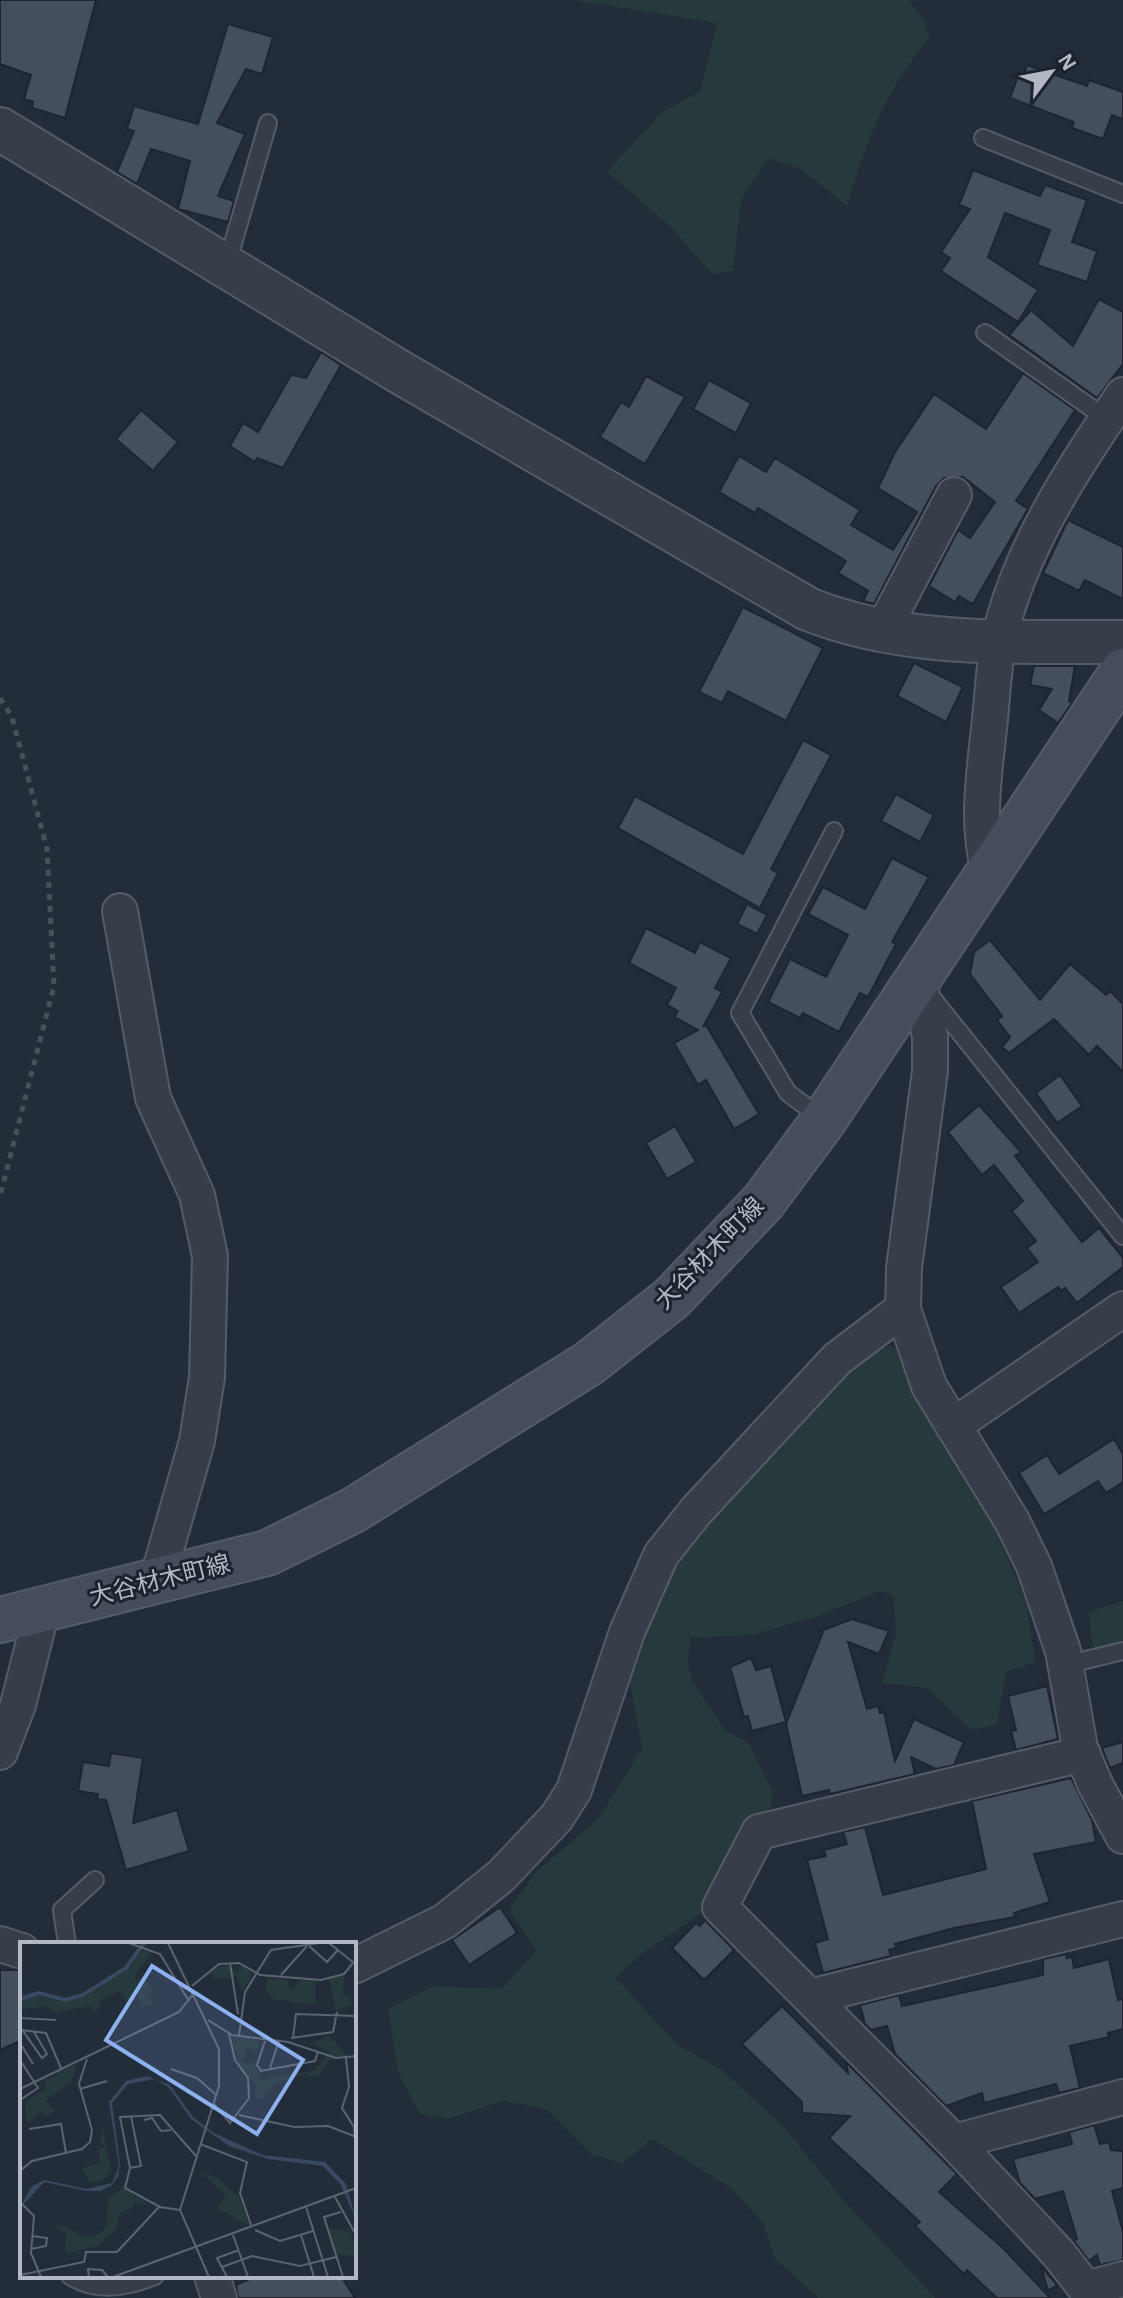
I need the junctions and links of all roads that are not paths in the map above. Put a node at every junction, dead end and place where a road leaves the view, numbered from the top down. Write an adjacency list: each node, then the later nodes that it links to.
1 (268, 123): 5 (lane)
2 (0, 129): 5 (street)
3 (983, 138): 4 (lane)
4 (1123, 194)
5 (226, 266): 9 (street)
6 (985, 333): 7 (lane)
7 (1115, 407): 10 (street)
8 (954, 495): 9 (street)
9 (881, 633): 10 (street)
10 (1000, 641): 11 (street); 14 (street)
11 (1123, 642)
12 (1123, 671): 14 (main road, 大谷材木町線)
13 (834, 831): 17 (lane)
14 (989, 871): 16 (main road, 大谷材木町線)
15 (120, 911): 22 (street)
16 (919, 981): 17 (main road, 大谷材木町線); 18 (lane); 19 (street)
17 (824, 1120): 22 (main road, 大谷材木町線)
18 (1123, 1236)
19 (903, 1309): 21 (street); 35 (street)
20 (1123, 1309): 21 (street)
21 (953, 1426): 26 (street)
22 (156, 1584): 23 (main road, 大谷材木町線)
23 (42, 1610): 24 (main road, 大谷材木町線); 27 (street)
24 (0, 1620)
25 (1123, 1651): 26 (lane)
26 (1065, 1665): 28 (street)
27 (0, 1752)
28 (1083, 1754): 29 (street); 36 (street)
29 (1123, 1836)
30 (95, 1880): 32 (lane)
31 (1123, 1919): 36 (street)
32 (67, 1942)
33 (0, 1944): 34 (street)
34 (20, 1950)
35 (356, 1965)
36 (810, 1997): 38 (street)
37 (1123, 2097): 38 (street)
38 (954, 2142): 43 (street)
39 (73, 2278): 40 (lane)
40 (150, 2278)
41 (213, 2278): 44 (street)
42 (1123, 2279): 43 (street)
43 (1089, 2293)
44 (219, 2298)

